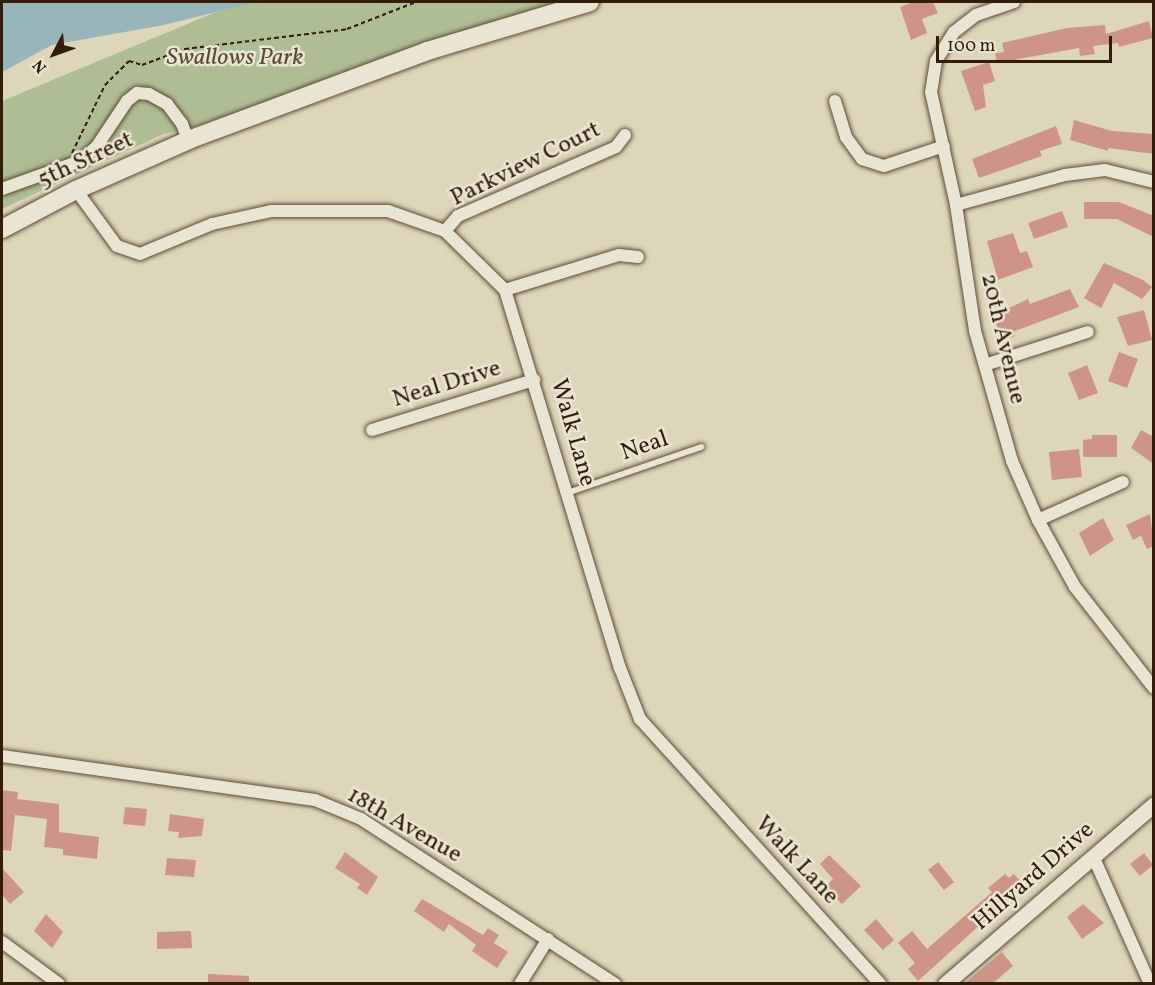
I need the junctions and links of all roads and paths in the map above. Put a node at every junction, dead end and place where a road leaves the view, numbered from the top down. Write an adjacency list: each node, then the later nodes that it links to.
1 (416, 2): 8 (path)
2 (590, 2): 6 (main road, 5th Street)
3 (1014, 2): 7 (street, 20th Avenue)
4 (835, 100): 7 (street)
5 (625, 135): 14 (street, Parkview Court)
6 (190, 140): 8 (street); 11 (main road, 5th Street)
7 (944, 146): 12 (street, 20th Avenue)
8 (73, 165): 10 (street)
9 (1154, 182): 12 (street)
10 (2, 189)
11 (76, 190): 13 (main road, 5th Street); 14 (street, Walk Lane)
12 (956, 205): 18 (street, 20th Avenue)
13 (2, 229)
14 (445, 231): 16 (street, Walk Lane)
15 (638, 257): 16 (street)
16 (505, 290): 19 (street, Walk Lane)
17 (1088, 332): 18 (street)
18 (986, 365): 24 (street, 20th Avenue)
19 (534, 380): 20 (street, Neal Drive); 23 (street, Walk Lane)
20 (372, 430)
21 (701, 447): 23 (lane, Neal)
22 (1123, 482): 24 (street)
23 (567, 492): 34 (street, Walk Lane)
24 (1038, 520): 25 (street, 20th Avenue)
25 (1154, 688)
26 (2, 756): 29 (street, 18th Avenue)
27 (1154, 804): 28 (street, Hillyard Drive)
28 (1093, 856): 35 (street, Hillyard Drive); 36 (street)
29 (548, 939): 32 (street); 33 (street, 18th Avenue)
30 (2, 942): 31 (street)
31 (59, 984)
32 (520, 984)
33 (615, 984)
34 (880, 984)
35 (945, 984)
36 (1150, 984)

